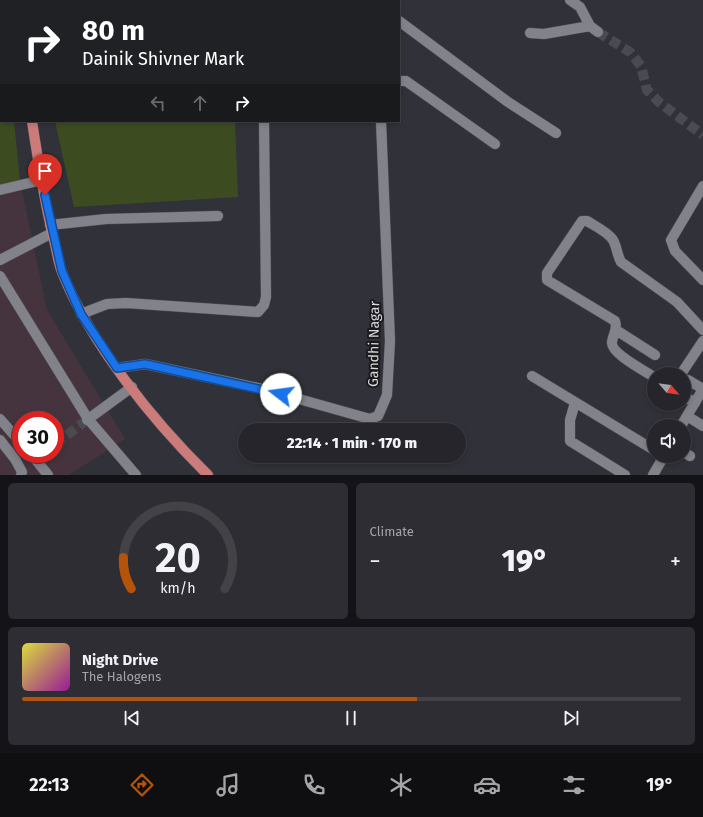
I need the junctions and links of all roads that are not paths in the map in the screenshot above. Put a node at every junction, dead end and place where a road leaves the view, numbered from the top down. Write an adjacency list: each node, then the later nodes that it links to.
1 (570, 0): 3 (street)
2 (400, 22): 8 (street)
3 (530, 33)
4 (400, 81): 9 (street)
5 (32, 122): 10 (main road)
6 (264, 122): 18 (street)
7 (381, 122): 24 (street, Gandhi Nagar)
8 (556, 133)
9 (495, 144)
10 (42, 180): 12 (street); 14 (main road)
11 (703, 186): 17 (street)
12 (0, 190)
13 (218, 216): 14 (street)
14 (51, 229): 15 (street); 18 (main road)
15 (0, 260)
16 (0, 276): 36 (street)
17 (703, 280)
18 (81, 314): 24 (main road)
19 (616, 330): 20 (street); 22 (street); 25 (street)
20 (703, 330)
21 (703, 341): 23 (street)
22 (655, 355)
23 (689, 367)
24 (117, 368): 28 (main road)
25 (647, 372)
26 (532, 376): 31 (street)
27 (691, 381): 29 (street)
28 (132, 387): 36 (street); 46 (main road)
29 (703, 389): 32 (street)
30 (691, 400): 32 (street)
31 (575, 403): 40 (street); 47 (street)
32 (695, 403): 33 (street)
33 (687, 416): 35 (street); 37 (street)
34 (0, 419): 38 (street)
35 (685, 419)
36 (88, 420): 45 (street)
37 (703, 426)
38 (12, 432)
39 (0, 440): 43 (street)
40 (647, 446)
41 (40, 463): 44 (street)
42 (660, 463): 48 (street)
43 (21, 475)
44 (48, 475)
45 (136, 475)
46 (208, 475)
47 (624, 475)
48 (653, 475)

